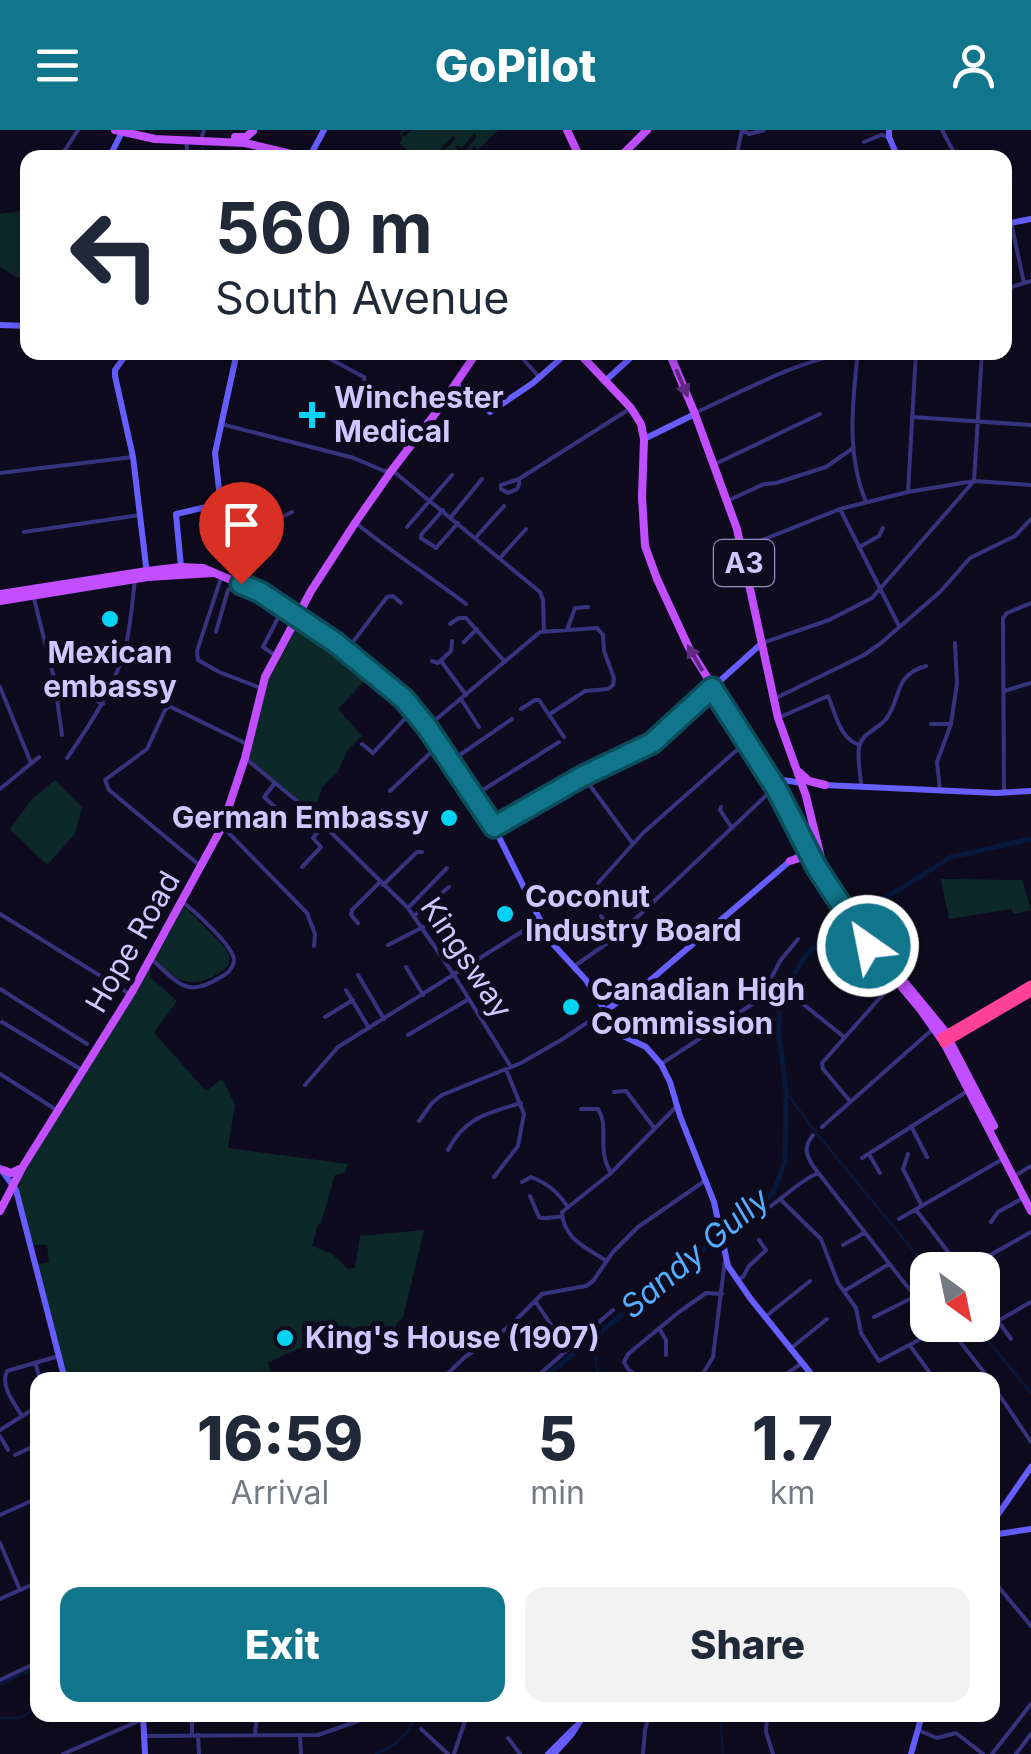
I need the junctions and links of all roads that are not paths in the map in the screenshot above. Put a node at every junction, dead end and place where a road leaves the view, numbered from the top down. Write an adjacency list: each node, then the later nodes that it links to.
1 (644, 130): 13 (main road)
2 (742, 130): 3 (street)
3 (764, 130)
4 (119, 131): 6 (main road); 8 (main road)
5 (253, 131): 6 (main road); 10 (main road)
6 (203, 133)
7 (889, 133): 9 (street)
8 (186, 140): 10 (main road); 11 (street)
9 (864, 142)
10 (267, 147): 12 (main road)
11 (187, 150)
12 (273, 150)
13 (624, 150)
14 (1012, 235): 15 (street)
15 (1028, 282)
16 (122, 360): 42 (main road)
17 (234, 360): 38 (main road)
18 (332, 360): 32 (street)
19 (472, 360): 31 (main road, Hope Road)
20 (524, 360): 29 (street)
21 (559, 360): 29 (main road)
22 (585, 360): 30 (main road, A3)
23 (629, 360): 30 (main road)
24 (671, 360): 34 (main road, A3, one-way to 34)
25 (817, 360): 34 (street)
26 (858, 360): 41 (street)
27 (916, 360): 36 (street)
28 (982, 360): 37 (street)
29 (539, 377): 31 (main road)
30 (605, 381): 33 (main road, A3)
31 (456, 384): 44 (main road, Hope Road)
32 (354, 402)
33 (631, 408): 40 (main road, A3); 48 (street)
34 (694, 414): 40 (main road); 43 (main road, A3)
35 (820, 414): 43 (street)
36 (912, 417): 37 (street); 51 (street)
37 (978, 422): 39 (street); 49 (street)
38 (221, 424): 44 (street); 53 (main road)
39 (1031, 425)
40 (644, 439): 105 (main road, A3, one-way to 40)
41 (853, 448): 54 (street); 55 (street)
42 (133, 456): 45 (street); 60 (main road)
43 (713, 465): 54 (main road, A3)
44 (392, 470): 52 (street); 63 (main road, Hope Road)
45 (0, 473)
46 (452, 475): 52 (street)
47 (482, 479): 61 (street)
48 (519, 480)
49 (974, 481): 50 (street); 51 (street); 77 (street)
50 (1031, 484)
51 (908, 492): 55 (street)
52 (429, 499): 57 (street); 65 (street)
53 (220, 501): 59 (street); 73 (main road)
54 (726, 501): 71 (main road, A3)
55 (866, 502): 58 (street)
56 (504, 506): 69 (street)
57 (443, 510): 61 (street); 64 (street)
58 (840, 510): 70 (street); 71 (street)
59 (292, 512)
60 (140, 515): 68 (street); 74 (main road)
61 (451, 516): 64 (street)
62 (1031, 520): 86 (street)
63 (355, 522): 82 (street); 84 (main road, Hope Road)
64 (458, 523): 69 (street)
65 (407, 527)
66 (883, 528): 70 (street)
67 (526, 529): 72 (street)
68 (24, 532)
69 (476, 538): 72 (street)
70 (860, 547): 77 (street)
71 (742, 548): 93 (main road, A3)
72 (500, 558): 89 (street)
73 (181, 567): 74 (main road); 75 (main road)
74 (147, 574): 75 (main road); 76 (main road)
75 (217, 574): 84 (main road); 104 (street)
76 (135, 576): 78 (main road); 79 (main road); 110 (street)
77 (880, 588): 86 (street); 93 (street)
78 (33, 595): 79 (main road); 101 (street)
79 (0, 597)
80 (401, 602): 95 (street)
81 (1031, 603): 106 (street)
82 (466, 604)
83 (588, 607): 88 (street)
84 (297, 617): 95 (main road); 96 (main road, Hope Road)
85 (450, 624): 87 (street)
86 (900, 628): 108 (street)
87 (477, 629): 92 (street); 99 (street)
88 (567, 630): 89 (street); 113 (street)
89 (544, 631): 99 (street)
90 (216, 632): 96 (street)
91 (452, 641): 98 (street)
92 (464, 642)
93 (762, 643): 105 (main road); 108 (main road, A3)
94 (955, 643): 117 (street)
95 (346, 650): 112 (main road)
96 (276, 656): 104 (main road, Hope Road)
97 (432, 661): 98 (street)
98 (441, 661): 107 (street)
99 (505, 662): 107 (street)
100 (926, 666): 125 (street)
101 (54, 678): 110 (street); 120 (street)
102 (1031, 683): 106 (street)
103 (0, 687): 109 (street)
104 (261, 688): 122 (main road, Hope Road)
105 (712, 688): 121 (main road, A3); 133 (main road)
106 (1004, 691): 143 (street)
107 (463, 697): 118 (street); 119 (street)
108 (774, 699): 114 (main road, A3)
109 (2, 701): 131 (street)
110 (104, 704): 127 (street)
111 (521, 709): 113 (street)
112 (413, 710): 118 (main road); 123 (street)
113 (550, 714): 144 (street)
114 (778, 718): 125 (street); 129 (main road, A3)
115 (512, 719): 130 (street)
116 (932, 724): 117 (street)
117 (951, 724): 140 (street)
118 (427, 727): 124 (main road)
119 (479, 727)
120 (62, 735)
121 (746, 742): 132 (main road, A3); 152 (street)
122 (247, 744): 128 (main road, Hope Road); 157 (street)
123 (362, 744)
124 (439, 744): 130 (main road); 141 (street)
125 (860, 744): 137 (street)
126 (39, 756): 131 (street)
127 (67, 758)
128 (245, 758): 135 (street, Kingsway); 149 (main road, Hope Road)
129 (792, 759): 134 (main road, A3); 136 (main road)
130 (450, 761): 144 (main road)
131 (31, 763): 139 (street)
132 (766, 771): 134 (main road); 138 (main road, A3)
133 (583, 776): 150 (main road); 152 (street)
134 (802, 782): 136 (main road); 145 (main road, A3)
135 (275, 783): 146 (street); 148 (street, Kingsway)
136 (825, 785): 137 (main road); 145 (main road)
137 (861, 787): 140 (main road)
138 (776, 788): 151 (street); 154 (main road, A3)
139 (0, 789)
140 (940, 790): 143 (main road)
141 (390, 791)
142 (1031, 791): 143 (main road)
143 (1004, 793)
144 (474, 796): 150 (main road)
145 (806, 796): 153 (main road, A3)
146 (275, 807)
147 (721, 807): 151 (street)
148 (323, 825): 158 (street); 160 (street, Kingsway)
149 (222, 827): 157 (main road, Hope Road); 179 (street)
150 (494, 827): 172 (main road)
151 (732, 828): 174 (street)
152 (633, 844): 161 (street)
153 (816, 846): 154 (main road); 168 (main road, A3)
154 (807, 850): 156 (main road); 162 (main road, A3)
155 (422, 852): 160 (street)
156 (790, 861): 162 (main road); 186 (main road)
157 (202, 866): 164 (main road, Hope Road)
158 (302, 867)
159 (447, 868): 165 (street)
160 (382, 884): 166 (street, Kingsway); 173 (street)
161 (598, 884)
162 (828, 885): 168 (main road, A3)
163 (449, 887): 167 (street)
164 (183, 902): 180 (main road, Hope Road); 180 (street)
165 (414, 902): 166 (street); 167 (street)
166 (408, 908): 170 (street, Kingsway)
167 (422, 910): 170 (street)
168 (849, 910): 175 (main road, A3)
169 (0, 914): 190 (street)
170 (414, 916): 176 (street, Kingsway)
171 (601, 916): 182 (street)
172 (539, 921): 182 (main road); 184 (street)
173 (358, 923)
174 (630, 924)
175 (859, 926): 185 (main road, A3); 200 (main road, A3)
176 (422, 927): 178 (street); 184 (street, Kingsway)
177 (798, 939): 206 (street)
178 (388, 945)
179 (314, 946)
180 (151, 959): 190 (main road, Hope Road)
181 (406, 967): 191 (street)
182 (574, 967): 195 (main road)
183 (358, 974): 197 (street)
184 (454, 974): 191 (street); 192 (street, Kingsway)
185 (896, 980): 200 (main road, A3); 203 (street)
186 (647, 983): 195 (main road); 199 (main road)
187 (0, 989): 205 (street)
188 (1031, 989): 204 (highway)
189 (346, 990): 193 (street)
190 (130, 995): 208 (main road, Hope Road)
191 (423, 995): 197 (street)
192 (469, 999): 202 (street); 207 (street, Kingsway)
193 (352, 1000): 196 (street); 201 (street)
194 (798, 1000): 203 (street)
195 (606, 1010): 199 (main road); 207 (street)
196 (324, 1016)
197 (384, 1019): 201 (street)
198 (2, 1022): 208 (street)
199 (614, 1026): 206 (main road)
200 (937, 1026): 204 (main road, A3); 213 (street)
201 (369, 1028): 210 (street)
202 (408, 1035)
203 (844, 1037): 213 (street)
204 (945, 1039): 211 (main road, A3); 235 (main road, A3)
205 (87, 1044)
206 (660, 1064): 215 (main road)
207 (509, 1068): 214 (street, Kingsway); 218 (street)
208 (82, 1070): 217 (main road, Hope Road)
209 (0, 1074): 217 (street)
210 (305, 1085)
211 (969, 1090): 219 (street); 228 (main road, A3)
212 (614, 1092): 221 (street)
213 (850, 1101): 220 (street)
214 (521, 1103): 223 (street); 236 (street)
215 (677, 1106): 221 (street); 237 (main road)
216 (582, 1108): 232 (street)
217 (58, 1110): 230 (main road, Hope Road)
218 (419, 1120)
219 (911, 1126): 224 (street); 226 (street)
220 (822, 1127)
221 (656, 1129): 232 (street)
222 (813, 1135): 233 (street)
223 (448, 1150)
224 (868, 1154): 227 (street); 234 (street)
225 (908, 1154): 246 (street)
226 (927, 1157)
227 (862, 1158)
228 (1005, 1158): 242 (main road, A3); 246 (street)
229 (1031, 1166): 235 (street)
230 (22, 1168): 231 (main road); 239 (main road, Hope Road)
231 (2, 1169): 239 (main road)
232 (611, 1173): 245 (street)
233 (818, 1173): 241 (street); 254 (street)
234 (880, 1173)
235 (1018, 1174): 242 (main road, A3)
236 (494, 1177)
237 (706, 1180): 259 (main road); 260 (street)
238 (522, 1182): 245 (street)
239 (14, 1184): 243 (main road); 244 (main road, Hope Road)
240 (530, 1196): 249 (street)
241 (780, 1199): 250 (street); 265 (street)
242 (1028, 1199): 248 (main road, A3); 252 (street)
243 (20, 1204): 244 (main road); 282 (main road)
244 (1, 1206)
245 (567, 1206): 249 (street)
246 (922, 1206): 247 (street)
247 (916, 1210): 251 (street); 257 (street)
248 (1031, 1211)
249 (562, 1217): 260 (street)
250 (738, 1219)
251 (900, 1220)
252 (991, 1222)
253 (1031, 1232): 258 (street)
254 (864, 1233): 256 (street); 261 (street)
255 (759, 1240): 262 (street)
256 (843, 1245)
257 (949, 1252)
258 (995, 1252)
259 (726, 1258): 262 (main road); 266 (street)
260 (607, 1260): 268 (street)
261 (890, 1264): 264 (street); 265 (street)
262 (738, 1280): 271 (main road)
263 (810, 1281): 271 (street)
264 (910, 1289)
265 (844, 1290): 279 (street)
266 (722, 1294): 275 (street); 290 (street)
267 (910, 1299): 272 (street)
268 (535, 1301): 274 (street); 287 (street)
269 (1031, 1302): 276 (street)
270 (614, 1310): 288 (street)
271 (765, 1317): 280 (main road)
272 (874, 1317)
273 (827, 1319): 280 (street)
274 (552, 1326)
275 (659, 1328): 281 (street); 289 (street)
276 (1011, 1338)
277 (917, 1342): 279 (street)
278 (962, 1342): 294 (street)
279 (910, 1346): 293 (street)
280 (790, 1349): 284 (main road)
281 (666, 1354)
282 (59, 1356): 283 (street); 286 (main road)
283 (36, 1363): 285 (street); 297 (street)
284 (802, 1363): 291 (street); 292 (main road)
285 (38, 1372)
286 (63, 1372)
287 (450, 1372)
288 (542, 1372)
289 (632, 1372)
290 (704, 1372)
291 (789, 1372)
292 (809, 1372)
293 (928, 1372)
294 (984, 1372)
295 (1000, 1394): 299 (street)
296 (30, 1411): 297 (street)
297 (22, 1416): 298 (street)
298 (0, 1433): 301 (street)
299 (1031, 1442)
300 (30, 1448): 302 (street)
301 (8, 1450)
302 (15, 1455)
303 (1031, 1467): 305 (main road)
304 (30, 1502): 306 (street)
305 (1000, 1507)
306 (0, 1515)
307 (1031, 1529): 308 (main road)
308 (1000, 1534)
309 (0, 1543): 312 (street)
310 (30, 1586): 312 (street)
311 (1000, 1589): 314 (street)
312 (20, 1590): 313 (street)
313 (0, 1598)
314 (1031, 1626)
315 (30, 1666): 316 (street)
316 (0, 1680)
317 (1031, 1704): 347 (street)
318 (132, 1722): 337 (street)
319 (143, 1722): 334 (main road)
320 (193, 1722): 332 (street)
321 (257, 1722): 330 (street)
322 (356, 1722): 333 (street)
323 (464, 1722): 341 (street)
324 (579, 1722): 336 (main road)
325 (648, 1722): 343 (street)
326 (767, 1722): 344 (street)
327 (920, 1722): 329 (main road)
328 (420, 1729): 341 (street)
329 (918, 1730): 345 (main road); 346 (street)
330 (256, 1734): 332 (street); 333 (street)
331 (1031, 1734): 348 (street)
332 (195, 1735): 334 (street); 339 (street)
333 (300, 1735): 340 (street)
334 (144, 1736): 338 (main road)
335 (508, 1738): 342 (street)
336 (555, 1752)
337 (63, 1754)
338 (145, 1754)
339 (199, 1754)
340 (301, 1754)
341 (451, 1754)
342 (520, 1754)
343 (643, 1754)
344 (773, 1754)
345 (911, 1754)
346 (983, 1754)
347 (992, 1754)
348 (1016, 1754)

